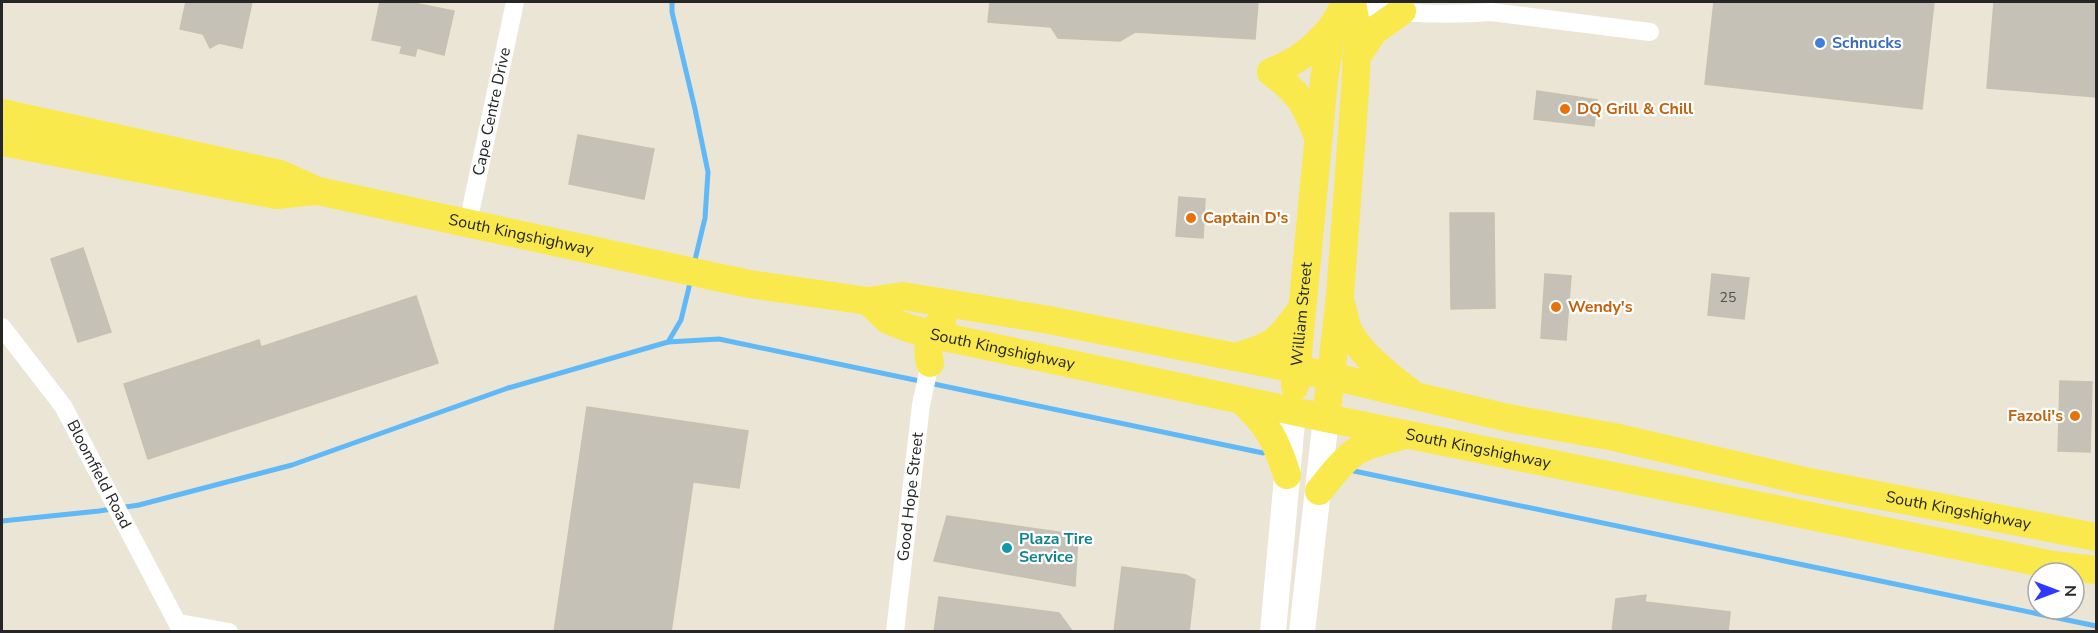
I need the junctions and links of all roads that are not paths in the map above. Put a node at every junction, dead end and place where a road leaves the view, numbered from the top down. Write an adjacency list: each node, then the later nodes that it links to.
1 (515, 2): 15 (street, Cape Centre Drive)
2 (1347, 2): 8 (main road, William Street)
3 (1352, 2): 10 (main road)
4 (1360, 2): 6 (street)
5 (1464, 2): 7 (street)
6 (1402, 11): 7 (street); 10 (main road)
7 (1491, 12): 9 (street)
8 (1332, 27): 12 (main road, William Street); 12 (main road)
9 (1650, 32)
10 (1356, 58): 16 (main road)
11 (2, 113): 14 (main road, South Kingshighway)
12 (1318, 138): 19 (main road, William Street)
13 (2, 142): 14 (main road, South Kingshighway)
14 (318, 191): 15 (main road, South Kingshighway)
15 (468, 223): 17 (main road, South Kingshighway)
16 (1340, 297): 26 (main road); 27 (main road)
17 (868, 301): 18 (main road, South Kingshighway); 20 (main road, South Kingshighway)
18 (978, 307): 20 (main road); 23 (main road, South Kingshighway)
19 (1302, 308): 23 (main road); 25 (main road, William Street)
20 (930, 334): 22 (main road, South Kingshighway); 24 (main road)
21 (5, 338): 36 (street, Bloomfield Road)
22 (966, 341): 24 (main road); 28 (main road, South Kingshighway)
23 (1236, 357): 25 (main road, South Kingshighway)
24 (930, 363): 38 (street, Good Hope Street)
25 (1297, 370): 26 (main road, South Kingshighway); 29 (main road, William Street)
26 (1331, 376): 27 (main road, South Kingshighway); 30 (main road)
27 (1417, 397): 34 (main road, South Kingshighway)
28 (1241, 400): 29 (main road, South Kingshighway); 32 (main road)
29 (1293, 411): 30 (main road, South Kingshighway); 32 (main road, William Street)
30 (1326, 418): 31 (main road, South Kingshighway); 33 (main road)
31 (1409, 434): 33 (main road); 35 (main road, South Kingshighway)
32 (1287, 475): 39 (main road, William Street)
33 (1319, 491): 40 (main road)
34 (2097, 537)
35 (2097, 570)
36 (181, 627): 37 (street)
37 (229, 632)
38 (895, 632)
39 (1273, 632)
40 (1302, 632)

